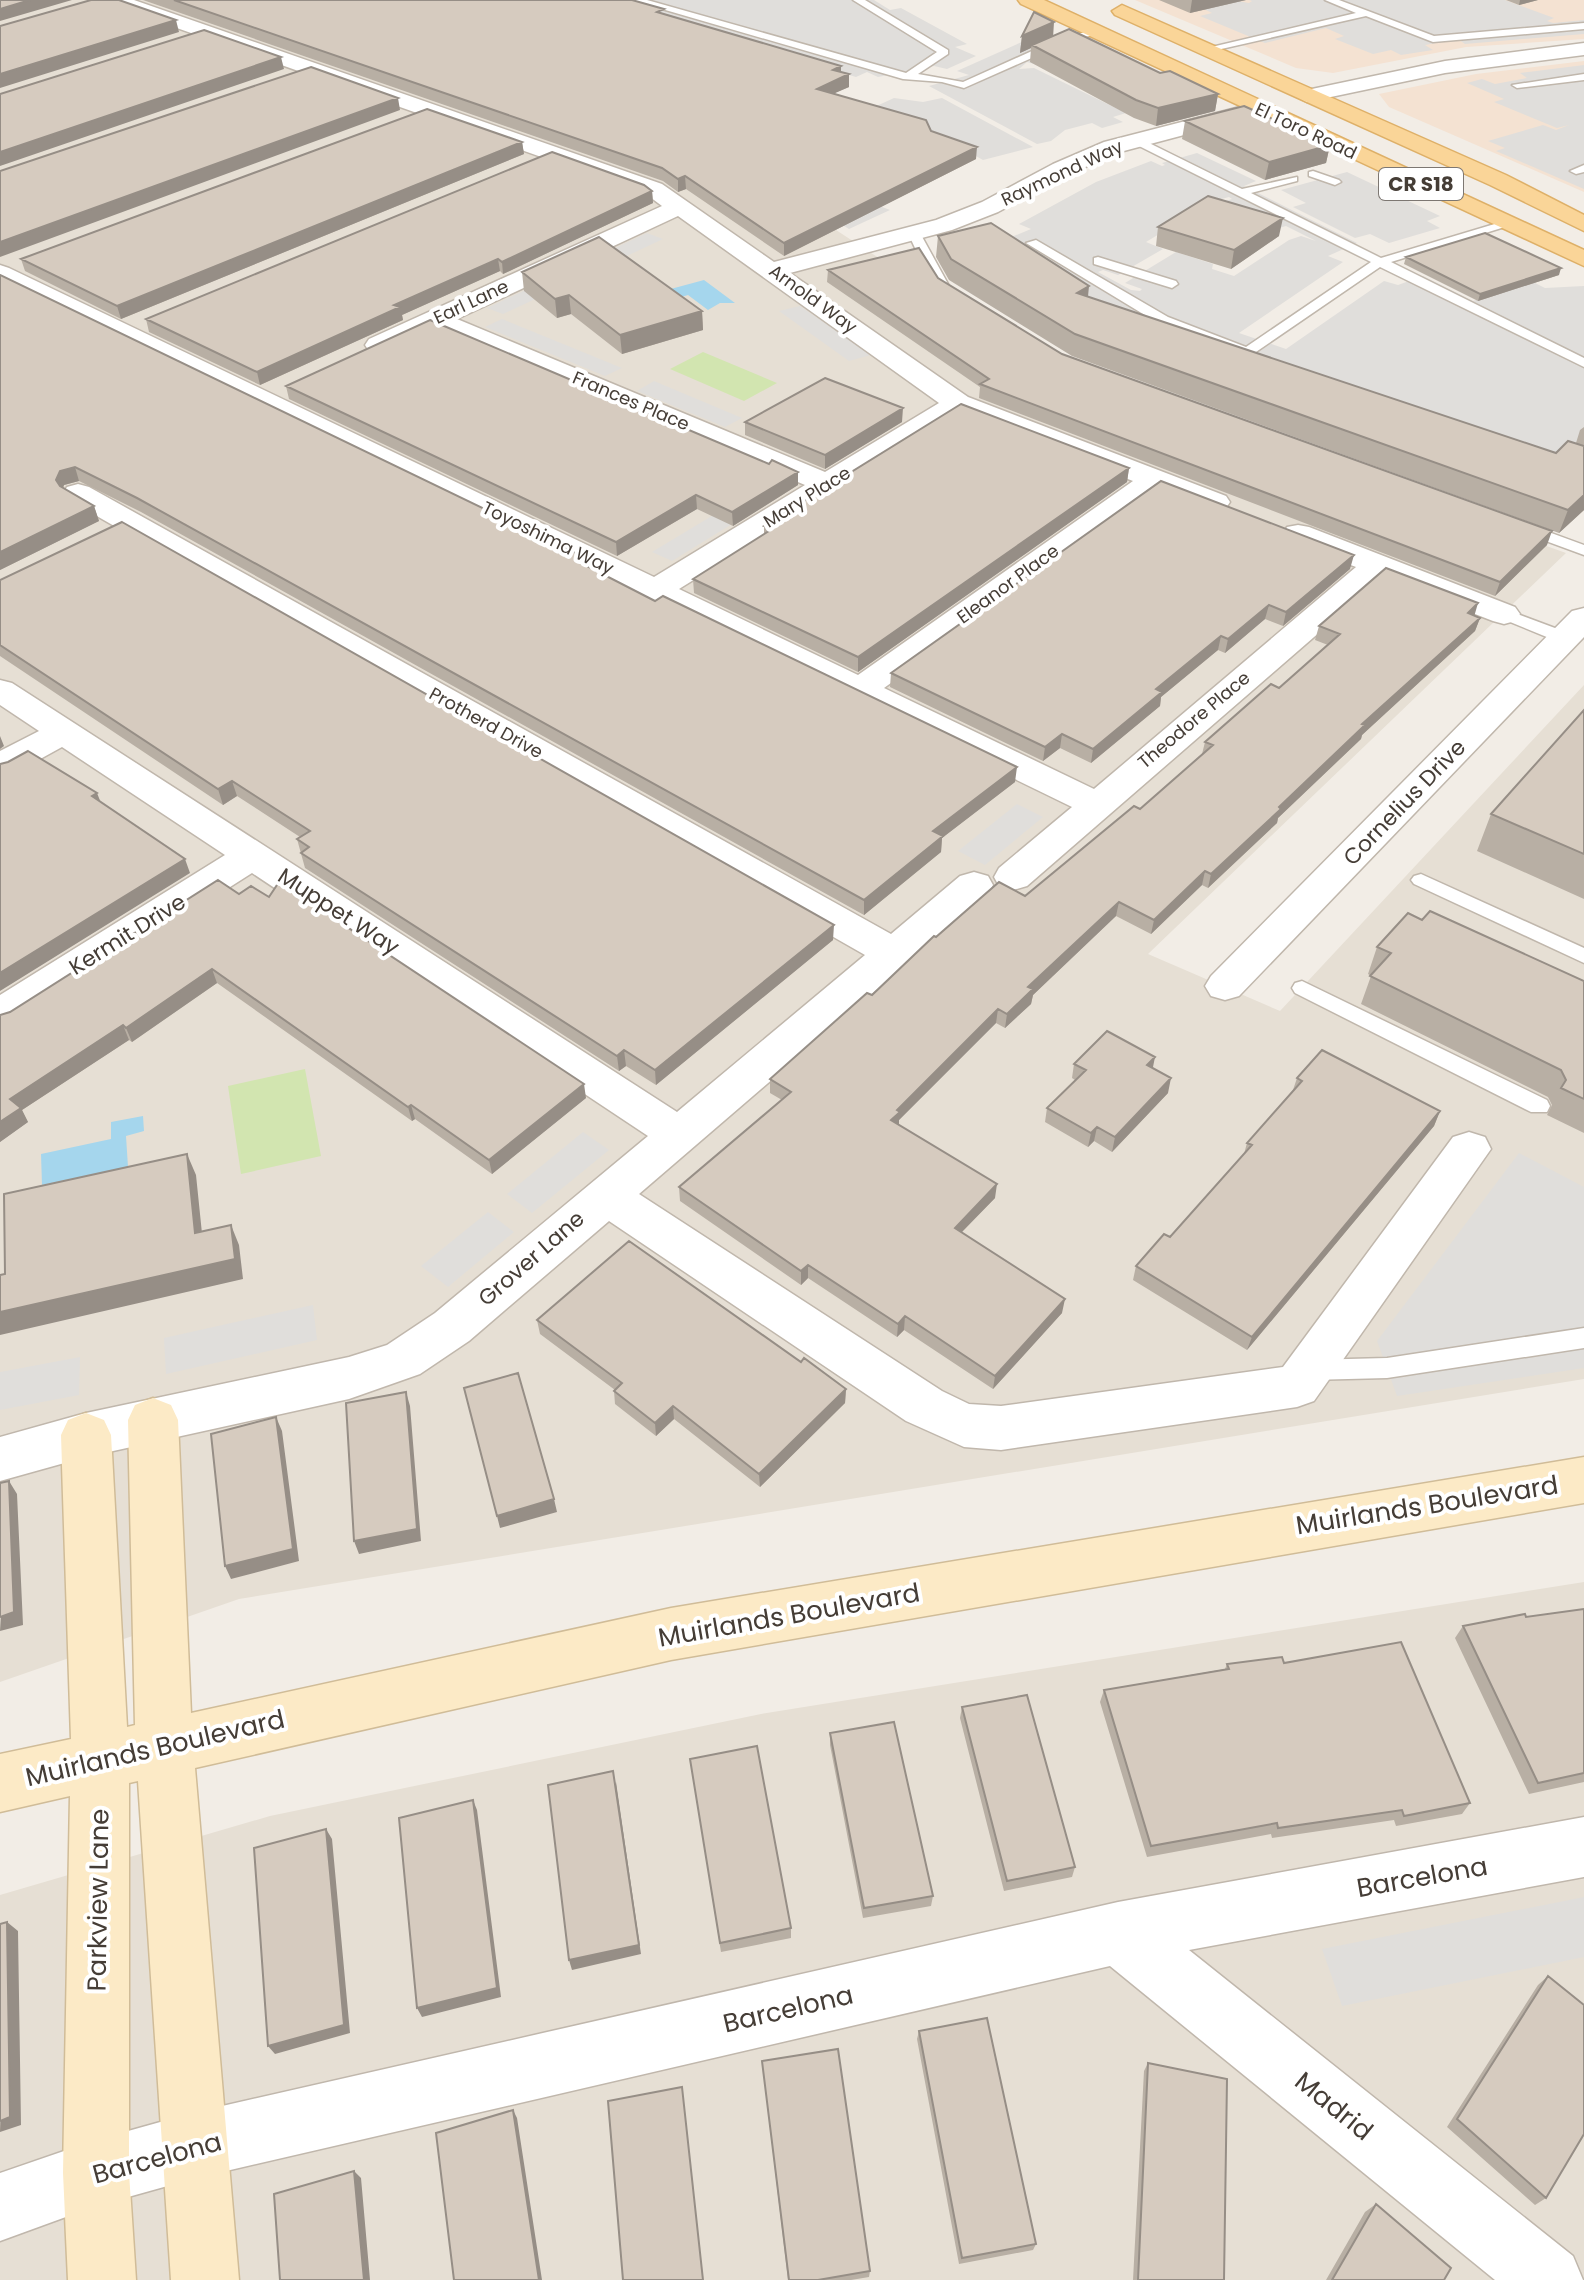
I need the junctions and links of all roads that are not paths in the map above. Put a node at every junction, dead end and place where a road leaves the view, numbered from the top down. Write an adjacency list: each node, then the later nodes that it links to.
1 (116, 0): 9 (street, Arnold Way)
2 (636, 0): 15 (lane)
3 (858, 0): 15 (lane)
4 (1028, 0): 10 (main road, El Toro Road / CR S18)
5 (1098, 0): 12 (main road, El Toro Road / CR S18)
6 (1330, 0): 7 (lane)
7 (1367, 13): 8 (lane); 12 (lane)
8 (1584, 26)
9 (207, 32): 11 (street); 14 (street, Arnold Way)
10 (1100, 32): 15 (lane); 20 (main road, El Toro Road / CR S18)
11 (178, 41)
12 (1208, 49): 19 (main road, El Toro Road / CR S18)
13 (1584, 49): 19 (street)
14 (313, 69): 17 (street); 21 (street, Arnold Way)
15 (907, 77)
16 (1584, 77): 18 (lane)
17 (283, 79)
18 (1517, 85)
19 (1307, 96): 20 (main road); 32 (main road, El Toro Road / CR S18)
20 (1258, 109): 23 (street, Raymond Way); 31 (main road, El Toro Road / CR S18)
21 (429, 110): 22 (street); 24 (street, Arnold Way)
22 (399, 121)
23 (1135, 140): 29 (lane); 33 (street, Raymond Way)
24 (553, 153): 25 (street); 30 (street, Arnold Way)
25 (525, 165)
26 (1313, 174): 28 (lane)
27 (1293, 179): 29 (lane)
28 (1335, 182)
29 (1238, 193): 38 (lane)
30 (681, 206): 40 (street, Arnold Way); 44 (street, Earl Lane)
31 (1504, 223): 36 (main road, El Toro Road / CR S18); 38 (lane)
32 (1584, 224)
33 (914, 233): 40 (street, Raymond Way); 42 (lane)
34 (1032, 243): 38 (lane)
35 (30, 258): 39 (street)
36 (1584, 259)
37 (1098, 261): 41 (lane)
38 (1377, 263): 47 (lane)
39 (0, 271): 45 (street, Toyoshima Way)
40 (781, 276): 50 (street, Arnold Way)
41 (1172, 284)
42 (955, 293)
43 (150, 319): 45 (street)
44 (435, 319): 46 (street, Earl Lane); 52 (street, Frances Place)
45 (121, 331): 49 (street, Toyoshima Way)
46 (362, 352)
47 (1584, 363)
48 (289, 385): 49 (street)
49 (260, 399): 59 (street, Toyoshima Way)
50 (958, 403): 51 (street, Arnold Way); 52 (street, Mary Place)
51 (1155, 479): 54 (street, Arnold Way); 62 (street, Eleanor Place)
52 (828, 484): 59 (street, Mary Place)
53 (78, 493): 70 (street, Protherd Drive)
54 (1244, 513)
55 (1511, 523): 57 (lane)
56 (1273, 524): 58 (street)
57 (1584, 550)
58 (1378, 565): 60 (street); 66 (street, Theodore Place)
59 (655, 590): 62 (street, Toyoshima Way)
60 (1504, 614): 61 (lane)
61 (1574, 628): 72 (street, Cornelius Drive)
62 (861, 689): 66 (street, Toyoshima Way)
63 (0, 690): 64 (street, Muppet Way)
64 (63, 732): 65 (street); 67 (street, Muppet Way)
65 (0, 766)
66 (1096, 804): 69 (street, Theodore Place)
67 (253, 855): 74 (street, Kermit Drive); 76 (street, Muppet Way)
68 (1421, 880): 71 (lane)
69 (994, 881): 70 (street, Grover Lane)
70 (893, 953): 76 (street, Grover Lane)
71 (1584, 956)
72 (1225, 986)
73 (1302, 988): 75 (lane)
74 (0, 1014)
75 (1539, 1106)
76 (678, 1134): 78 (street, Grover Lane)
77 (1469, 1149): 80 (street)
78 (605, 1195): 80 (street); 81 (street, Grover Lane)
79 (1584, 1338): 80 (lane)
80 (1309, 1370)
81 (153, 1420): 82 (street, Grover Lane); 85 (street)
82 (86, 1435): 83 (street, Grover Lane); 86 (street, Parkview Lane)
83 (0, 1459)
84 (1584, 1480): 85 (street, Muirlands Boulevard)
85 (164, 1745): 86 (street, Muirlands Boulevard); 90 (street)
86 (100, 1760): 87 (street, Muirlands Boulevard); 91 (street, Parkview Lane)
87 (0, 1783)
88 (1584, 1847): 89 (street, Barcelona)
89 (1118, 1933): 90 (street, Barcelona); 95 (street, Madrid)
90 (196, 2145): 91 (street, Barcelona); 94 (street)
91 (96, 2173): 92 (street, Barcelona); 93 (street, Parkview Lane)
92 (0, 2207)
93 (102, 2280)
94 (205, 2280)
95 (1549, 2280)

